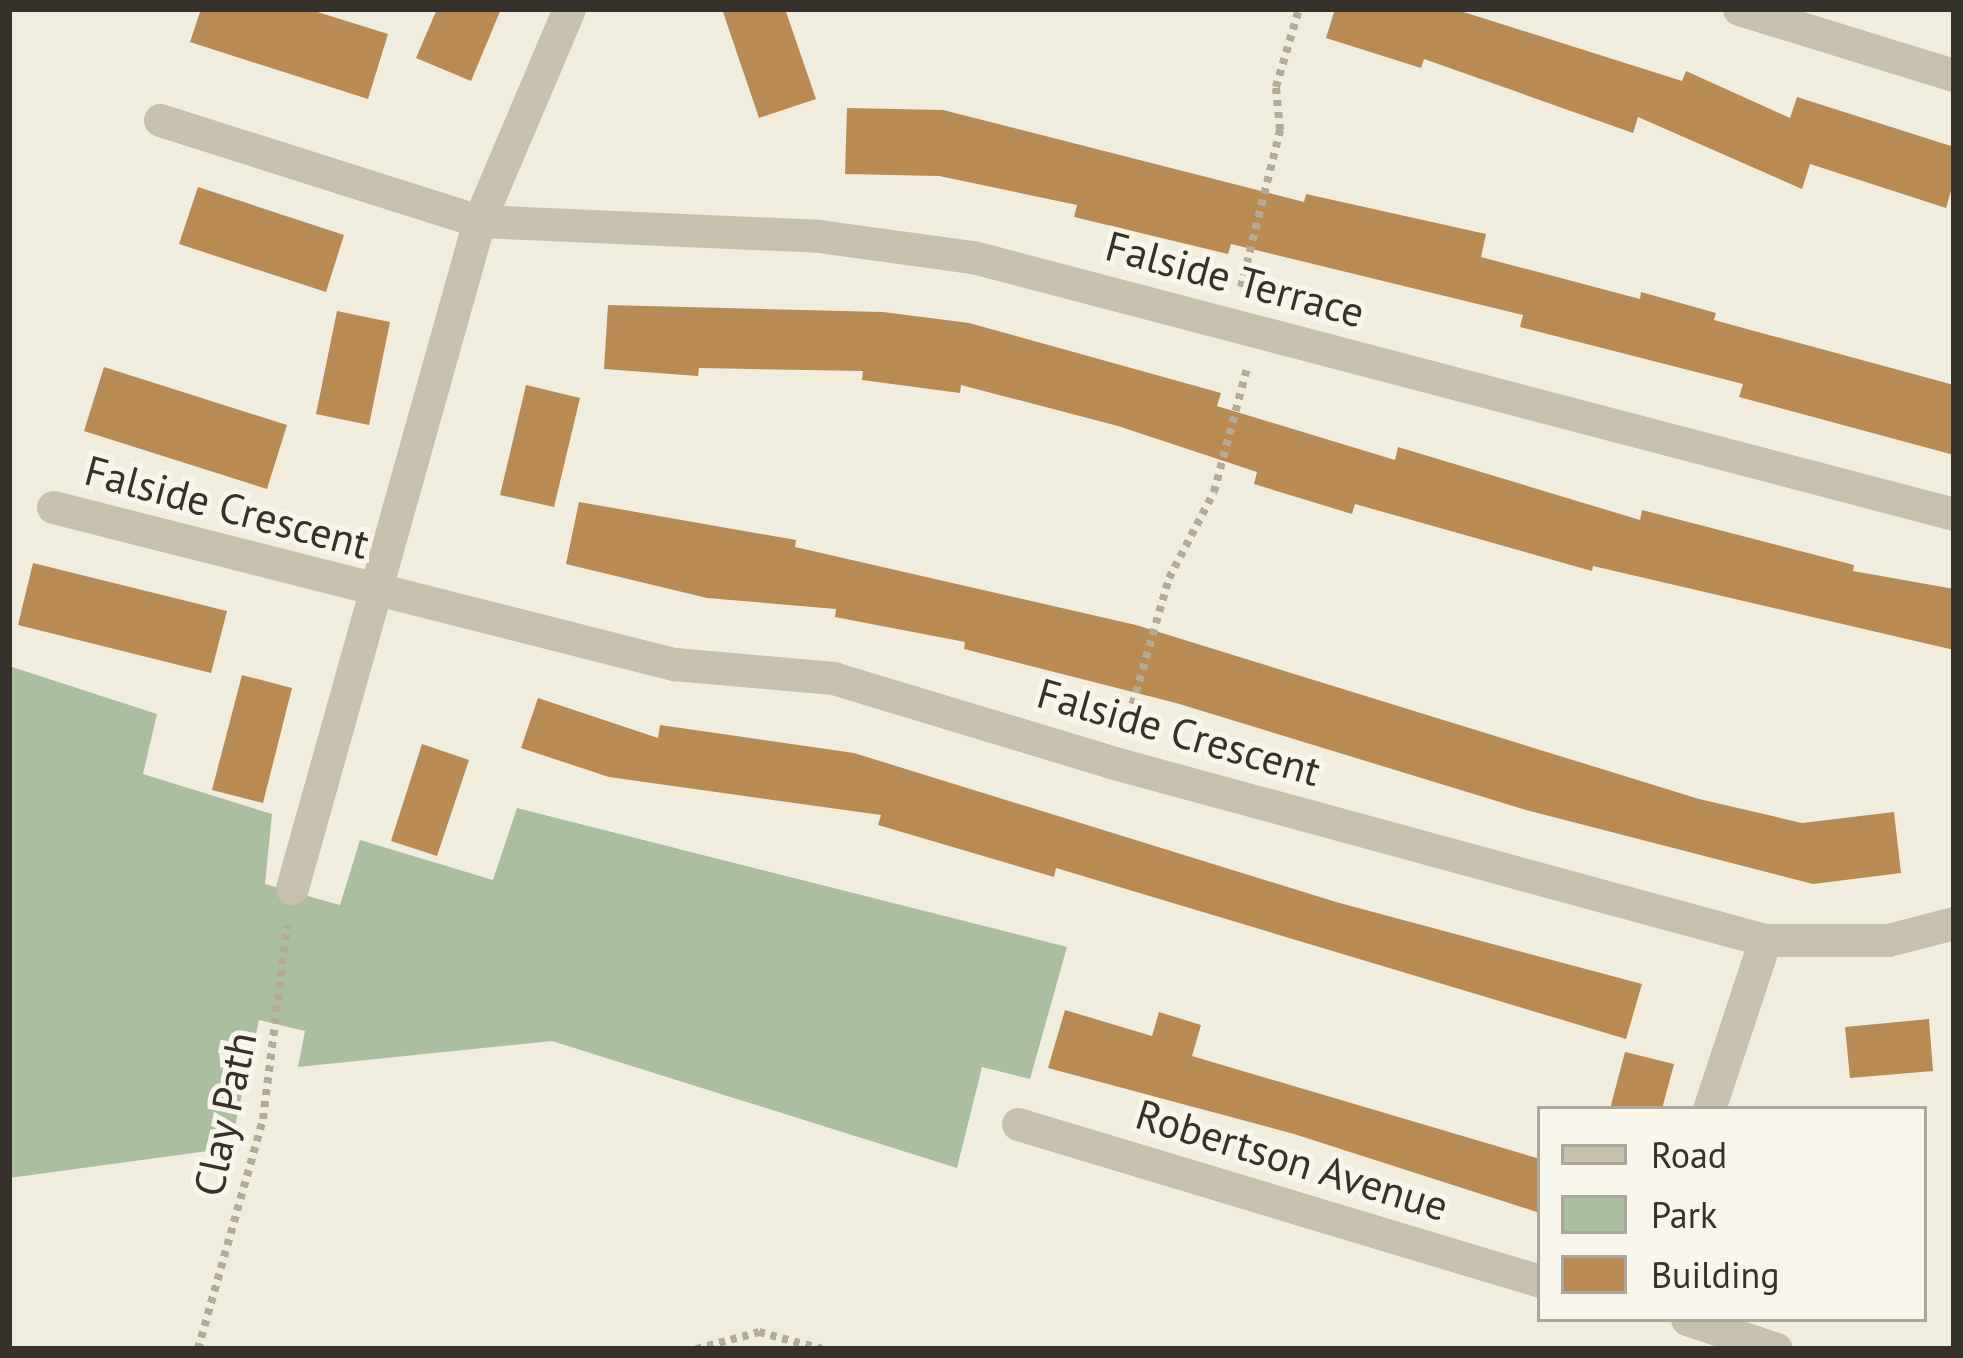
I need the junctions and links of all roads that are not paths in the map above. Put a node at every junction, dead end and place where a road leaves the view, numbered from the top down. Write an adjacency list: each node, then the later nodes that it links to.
1 (569, 9): 5 (street, Falside Crescent)
2 (1739, 9): 3 (street)
3 (1954, 75)
4 (160, 120): 5 (street)
5 (479, 221): 7 (street, Falside Terrace); 8 (street, Falside Crescent)
6 (53, 507): 8 (street, Falside Crescent)
7 (1954, 514)
8 (378, 594): 9 (street, Falside Crescent); 11 (street, Falside Crescent)
9 (292, 888)
10 (1954, 923): 11 (street, Falside Crescent)
11 (1765, 940): 12 (street)
12 (1710, 1106)
13 (1018, 1124): 14 (street, Robertson Avenue)
14 (1537, 1280)
15 (1697, 1322): 16 (street)
16 (1776, 1349)

